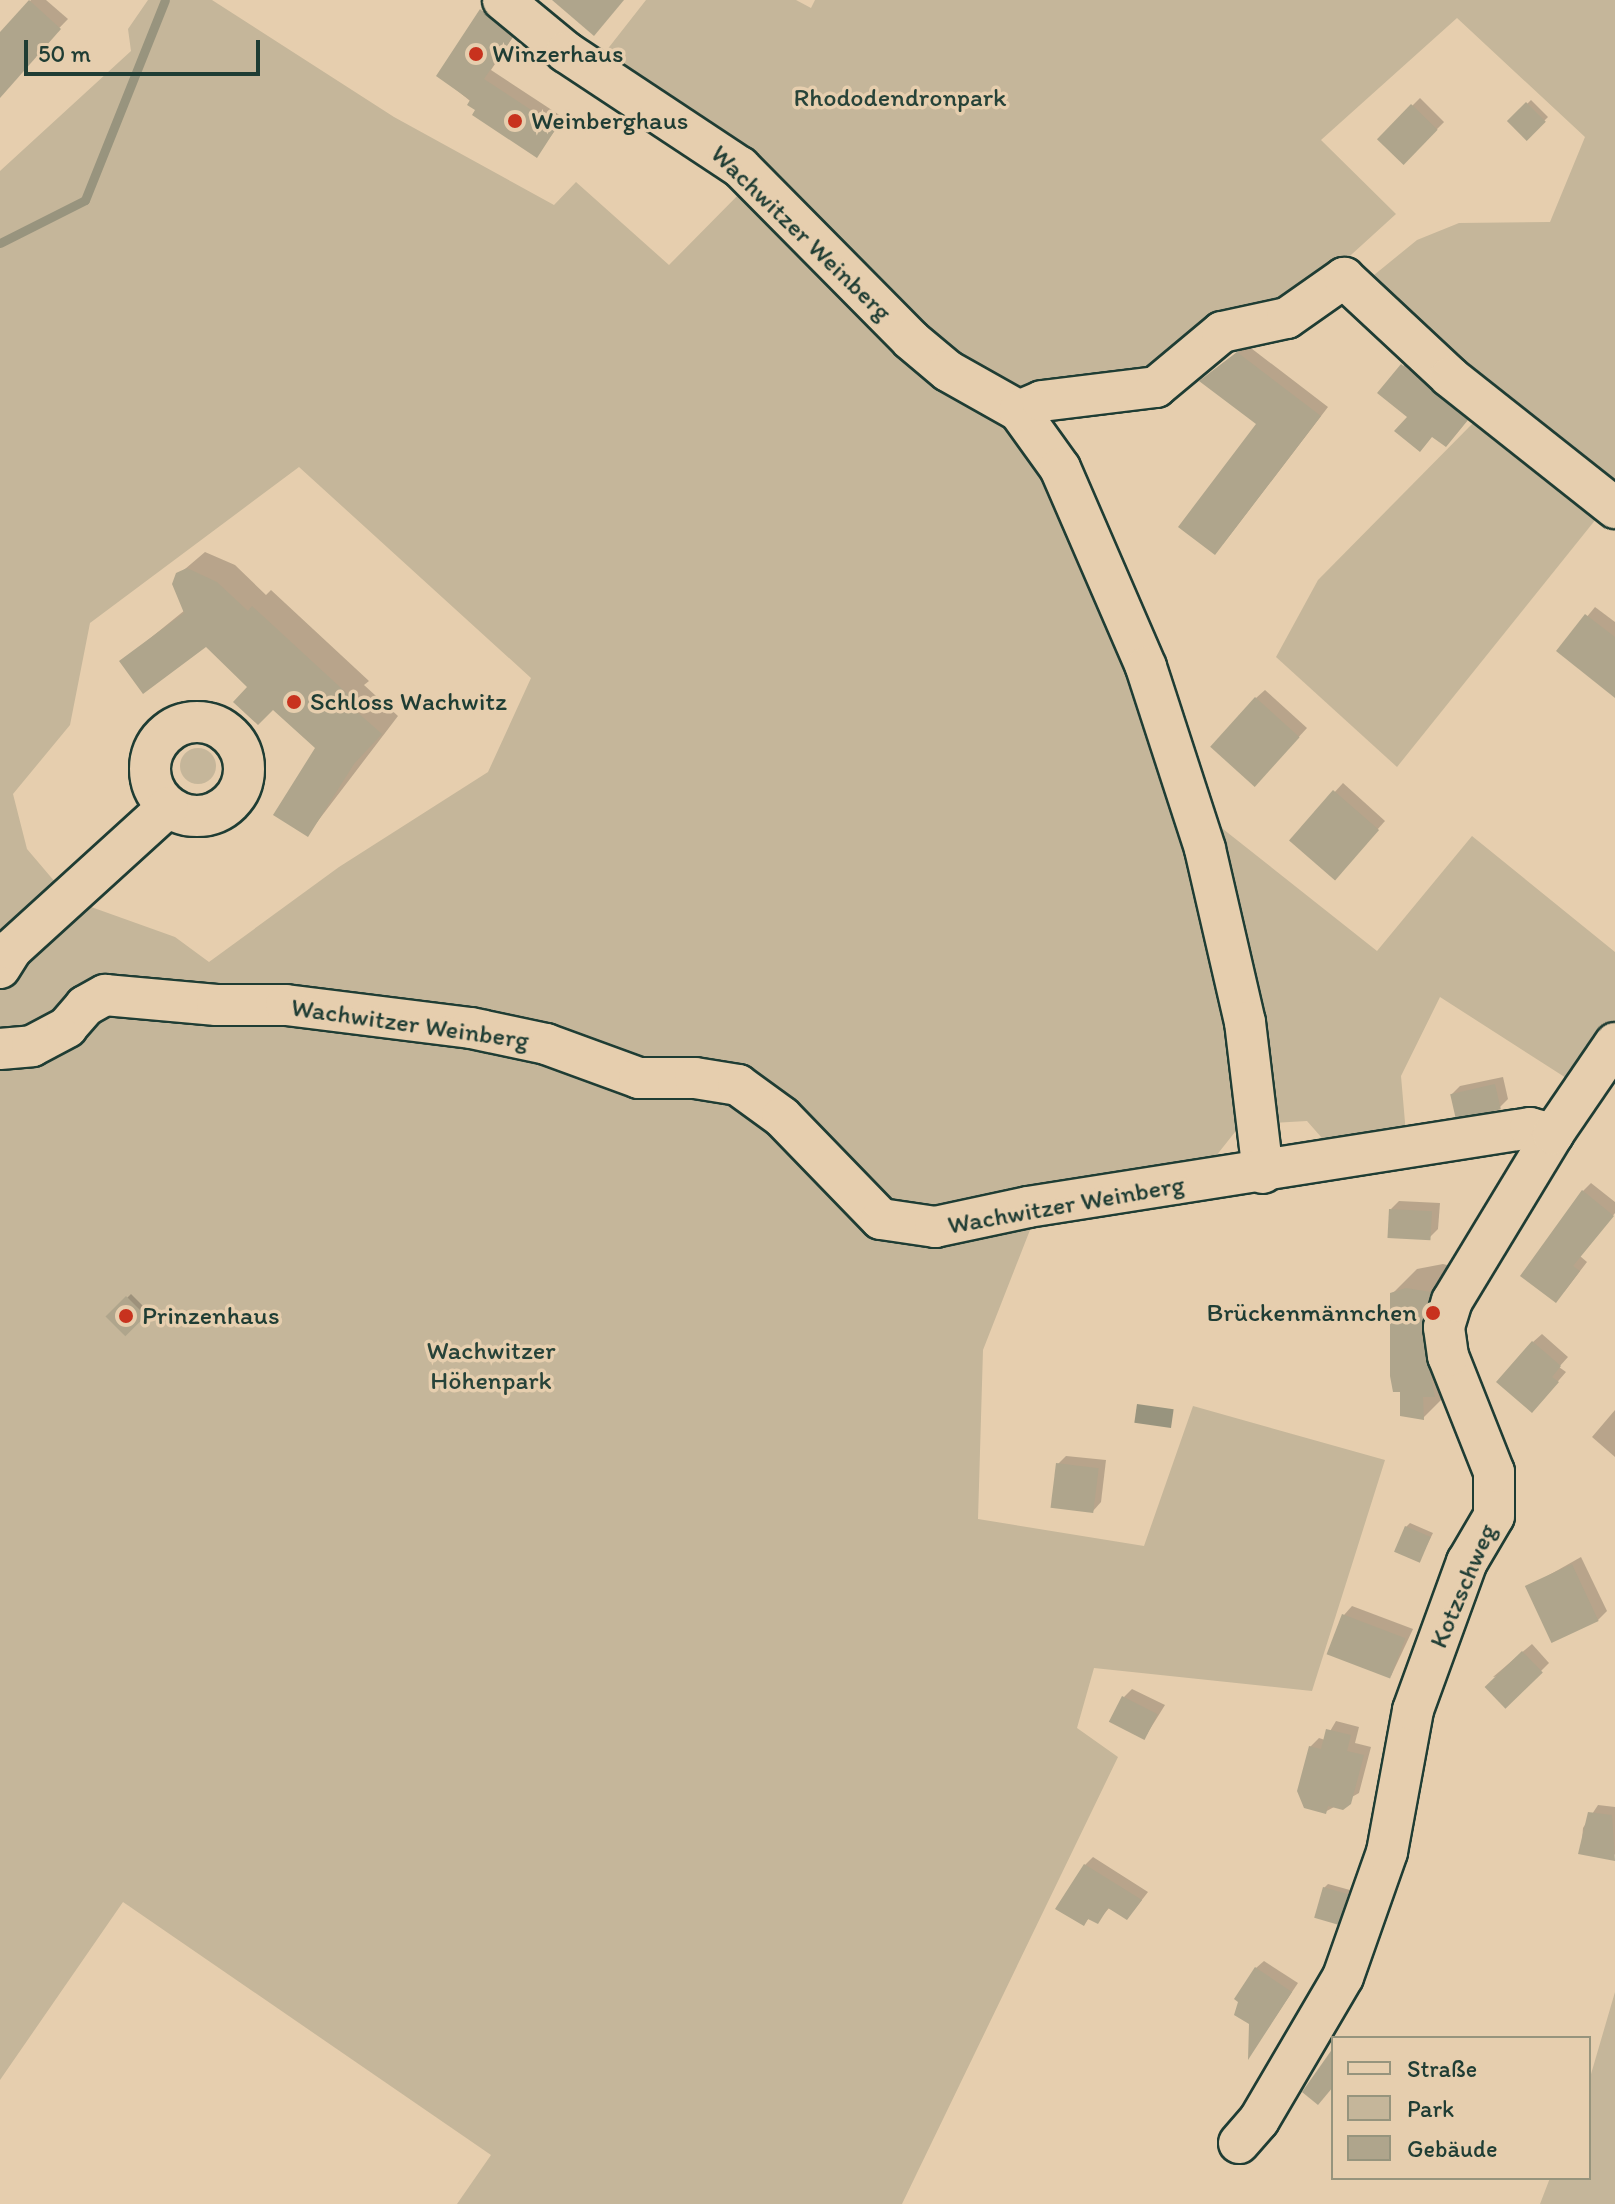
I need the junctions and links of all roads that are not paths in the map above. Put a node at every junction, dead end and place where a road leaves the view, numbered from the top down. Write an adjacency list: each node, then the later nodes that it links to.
1 (503, 0): 2 (street, Wachwitzer Weinberg)
2 (1019, 411): 3 (street); 9 (street, Wachwitzer Weinberg)
3 (1615, 508)
4 (168, 807): 5 (street)
5 (0, 968)
6 (1615, 1043): 8 (street, Kotzschweg)
7 (0, 1049): 9 (street, Wachwitzer Weinberg)
8 (1553, 1134): 9 (street); 10 (street, Kotzschweg)
9 (1263, 1173)
10 (1239, 2143)

